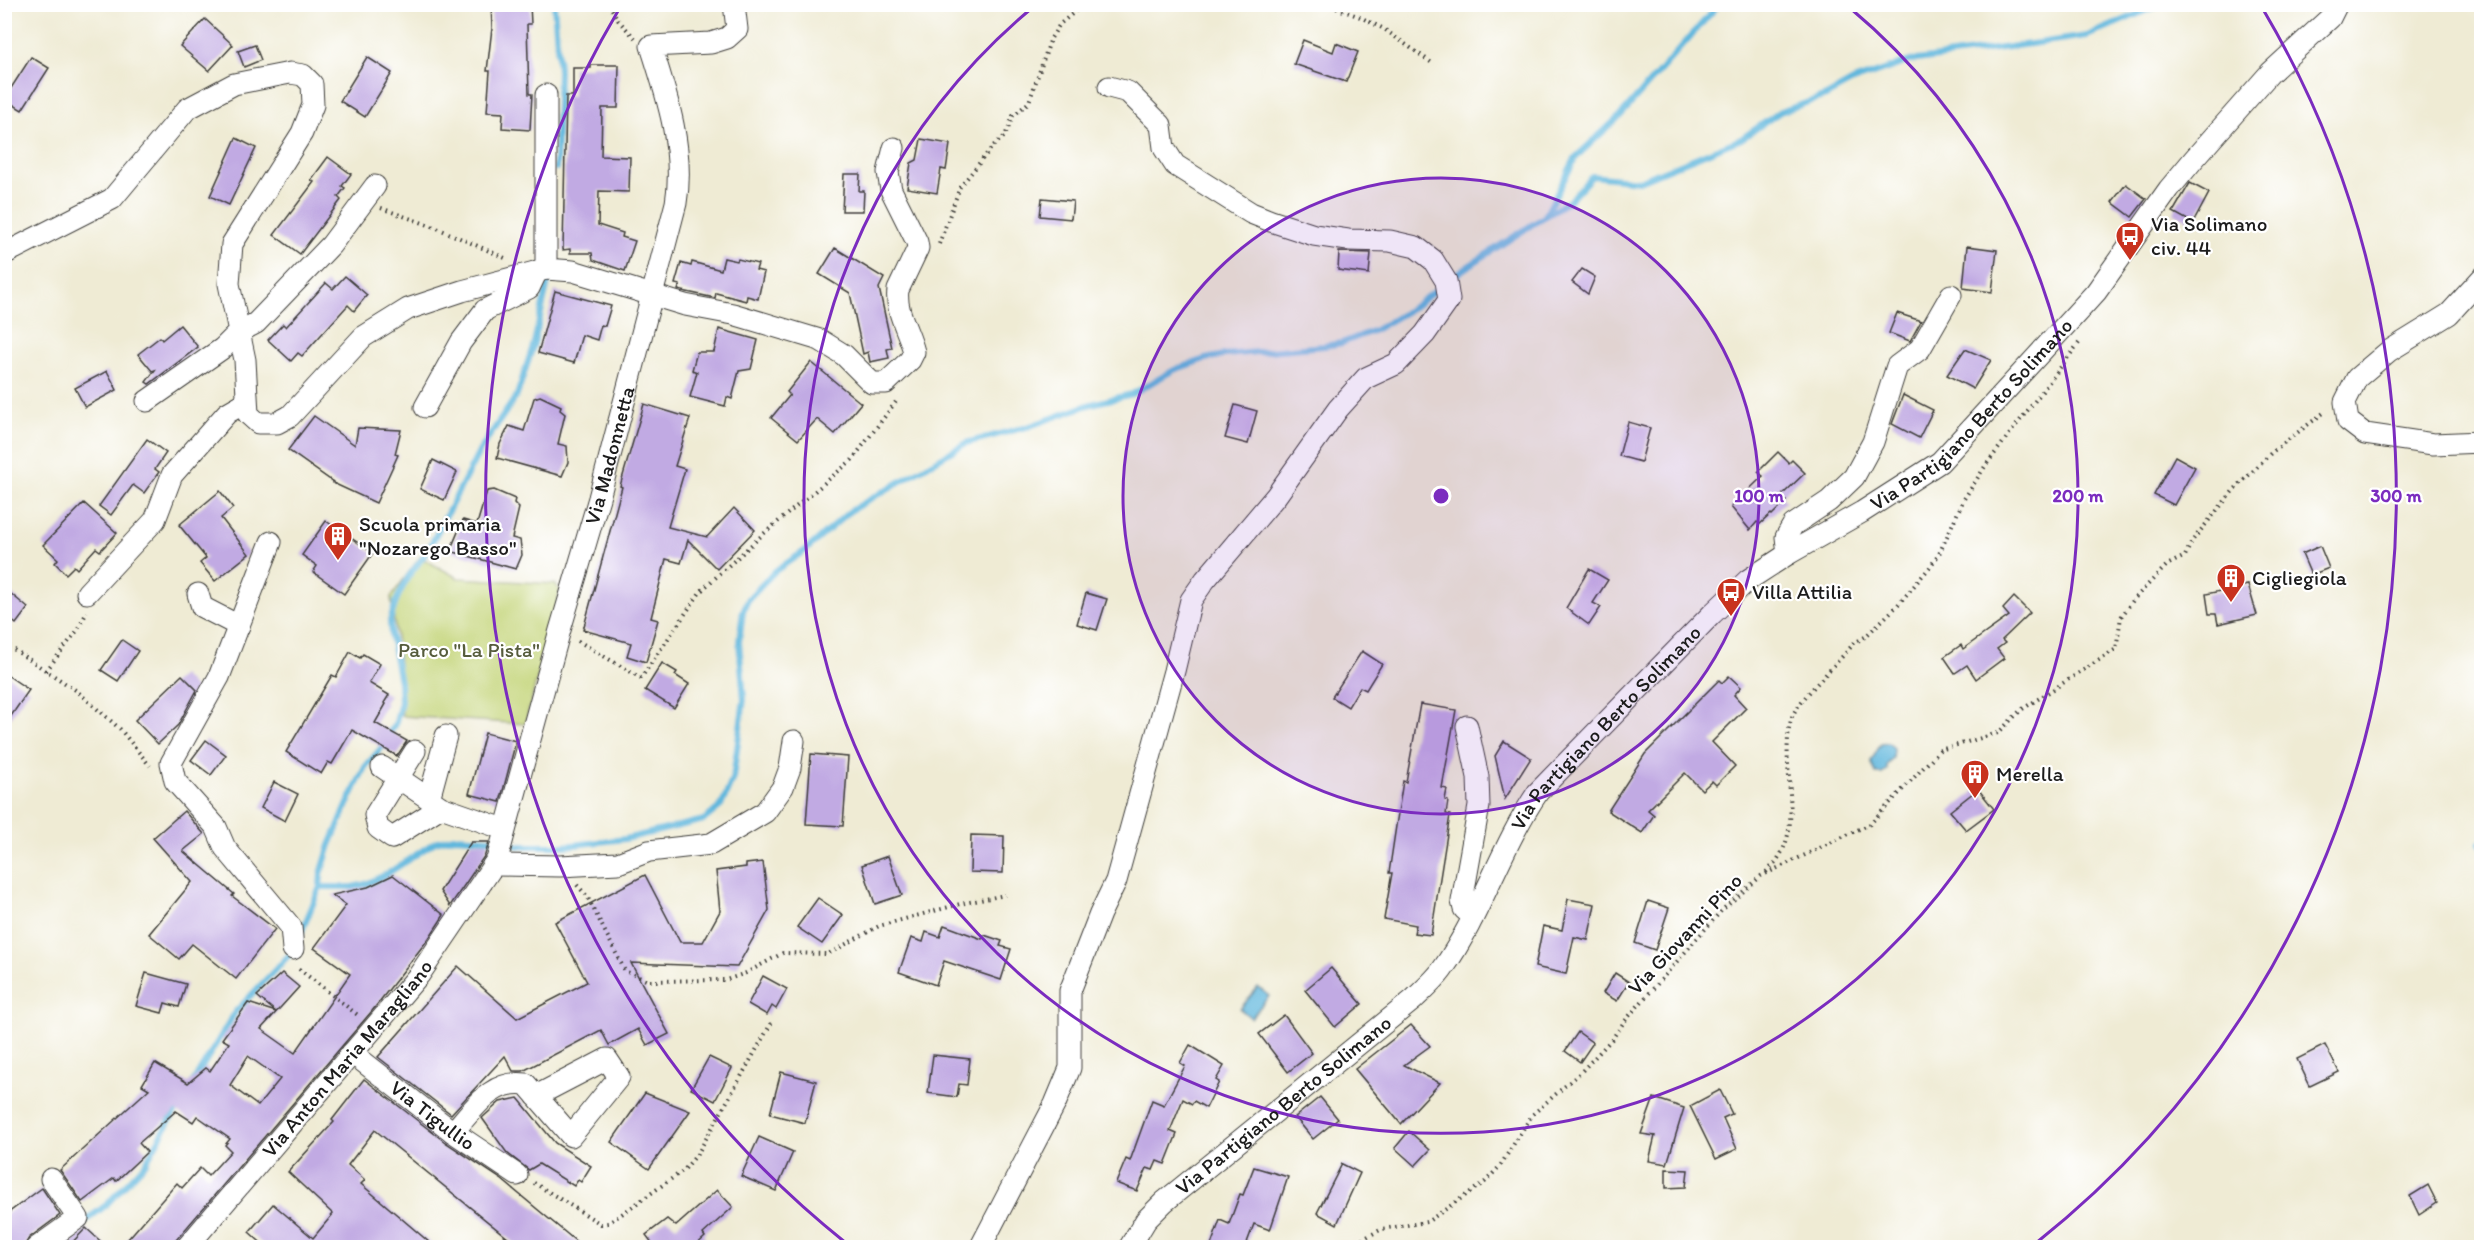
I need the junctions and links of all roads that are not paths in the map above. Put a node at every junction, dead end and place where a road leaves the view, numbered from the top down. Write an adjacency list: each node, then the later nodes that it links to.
1 (734, 4): 10 (street, Via Madonnetta)
2 (2337, 4): 18 (street, Via Partigiano Berto Solimano)
3 (1109, 87): 39 (street)
4 (546, 94): 8 (street)
5 (894, 148): 10 (street)
6 (369, 194): 12 (street)
7 (4, 254): 12 (street)
8 (541, 270): 10 (street); 14 (street); 15 (street)
9 (2481, 278): 16 (street)
10 (651, 293): 28 (street, Via Madonnetta)
11 (1951, 295): 18 (street)
12 (239, 332): 13 (street); 14 (street)
13 (147, 401)
14 (246, 402): 19 (street)
15 (425, 407)
16 (2481, 442)
17 (271, 542): 21 (street)
18 (1788, 554): 30 (street, Via Partigiano Berto Solimano)
19 (92, 588)
20 (198, 594): 21 (street)
21 (239, 626): 31 (street)
22 (1467, 726): 30 (street)
23 (446, 736): 27 (street)
24 (794, 741): 29 (street)
25 (415, 751): 26 (street)
26 (390, 772): 27 (street); 27 (street)
27 (435, 803): 28 (street)
28 (504, 829): 29 (street, Via Madonnetta)
29 (495, 863): 32 (street, Via Anton Maria Maragliano)
30 (1473, 917): 40 (street, Via Partigiano Berto Solimano)
31 (294, 958)
32 (352, 1053): 34 (street, Via Tigullio); 38 (street, Via Anton Maria Maragliano)
33 (536, 1096): 34 (street)
34 (453, 1132): 35 (street, Via Tigullio)
35 (517, 1175)
36 (51, 1179): 37 (street)
37 (44, 1245)
38 (187, 1247)
39 (980, 1248)
40 (1129, 1248)

